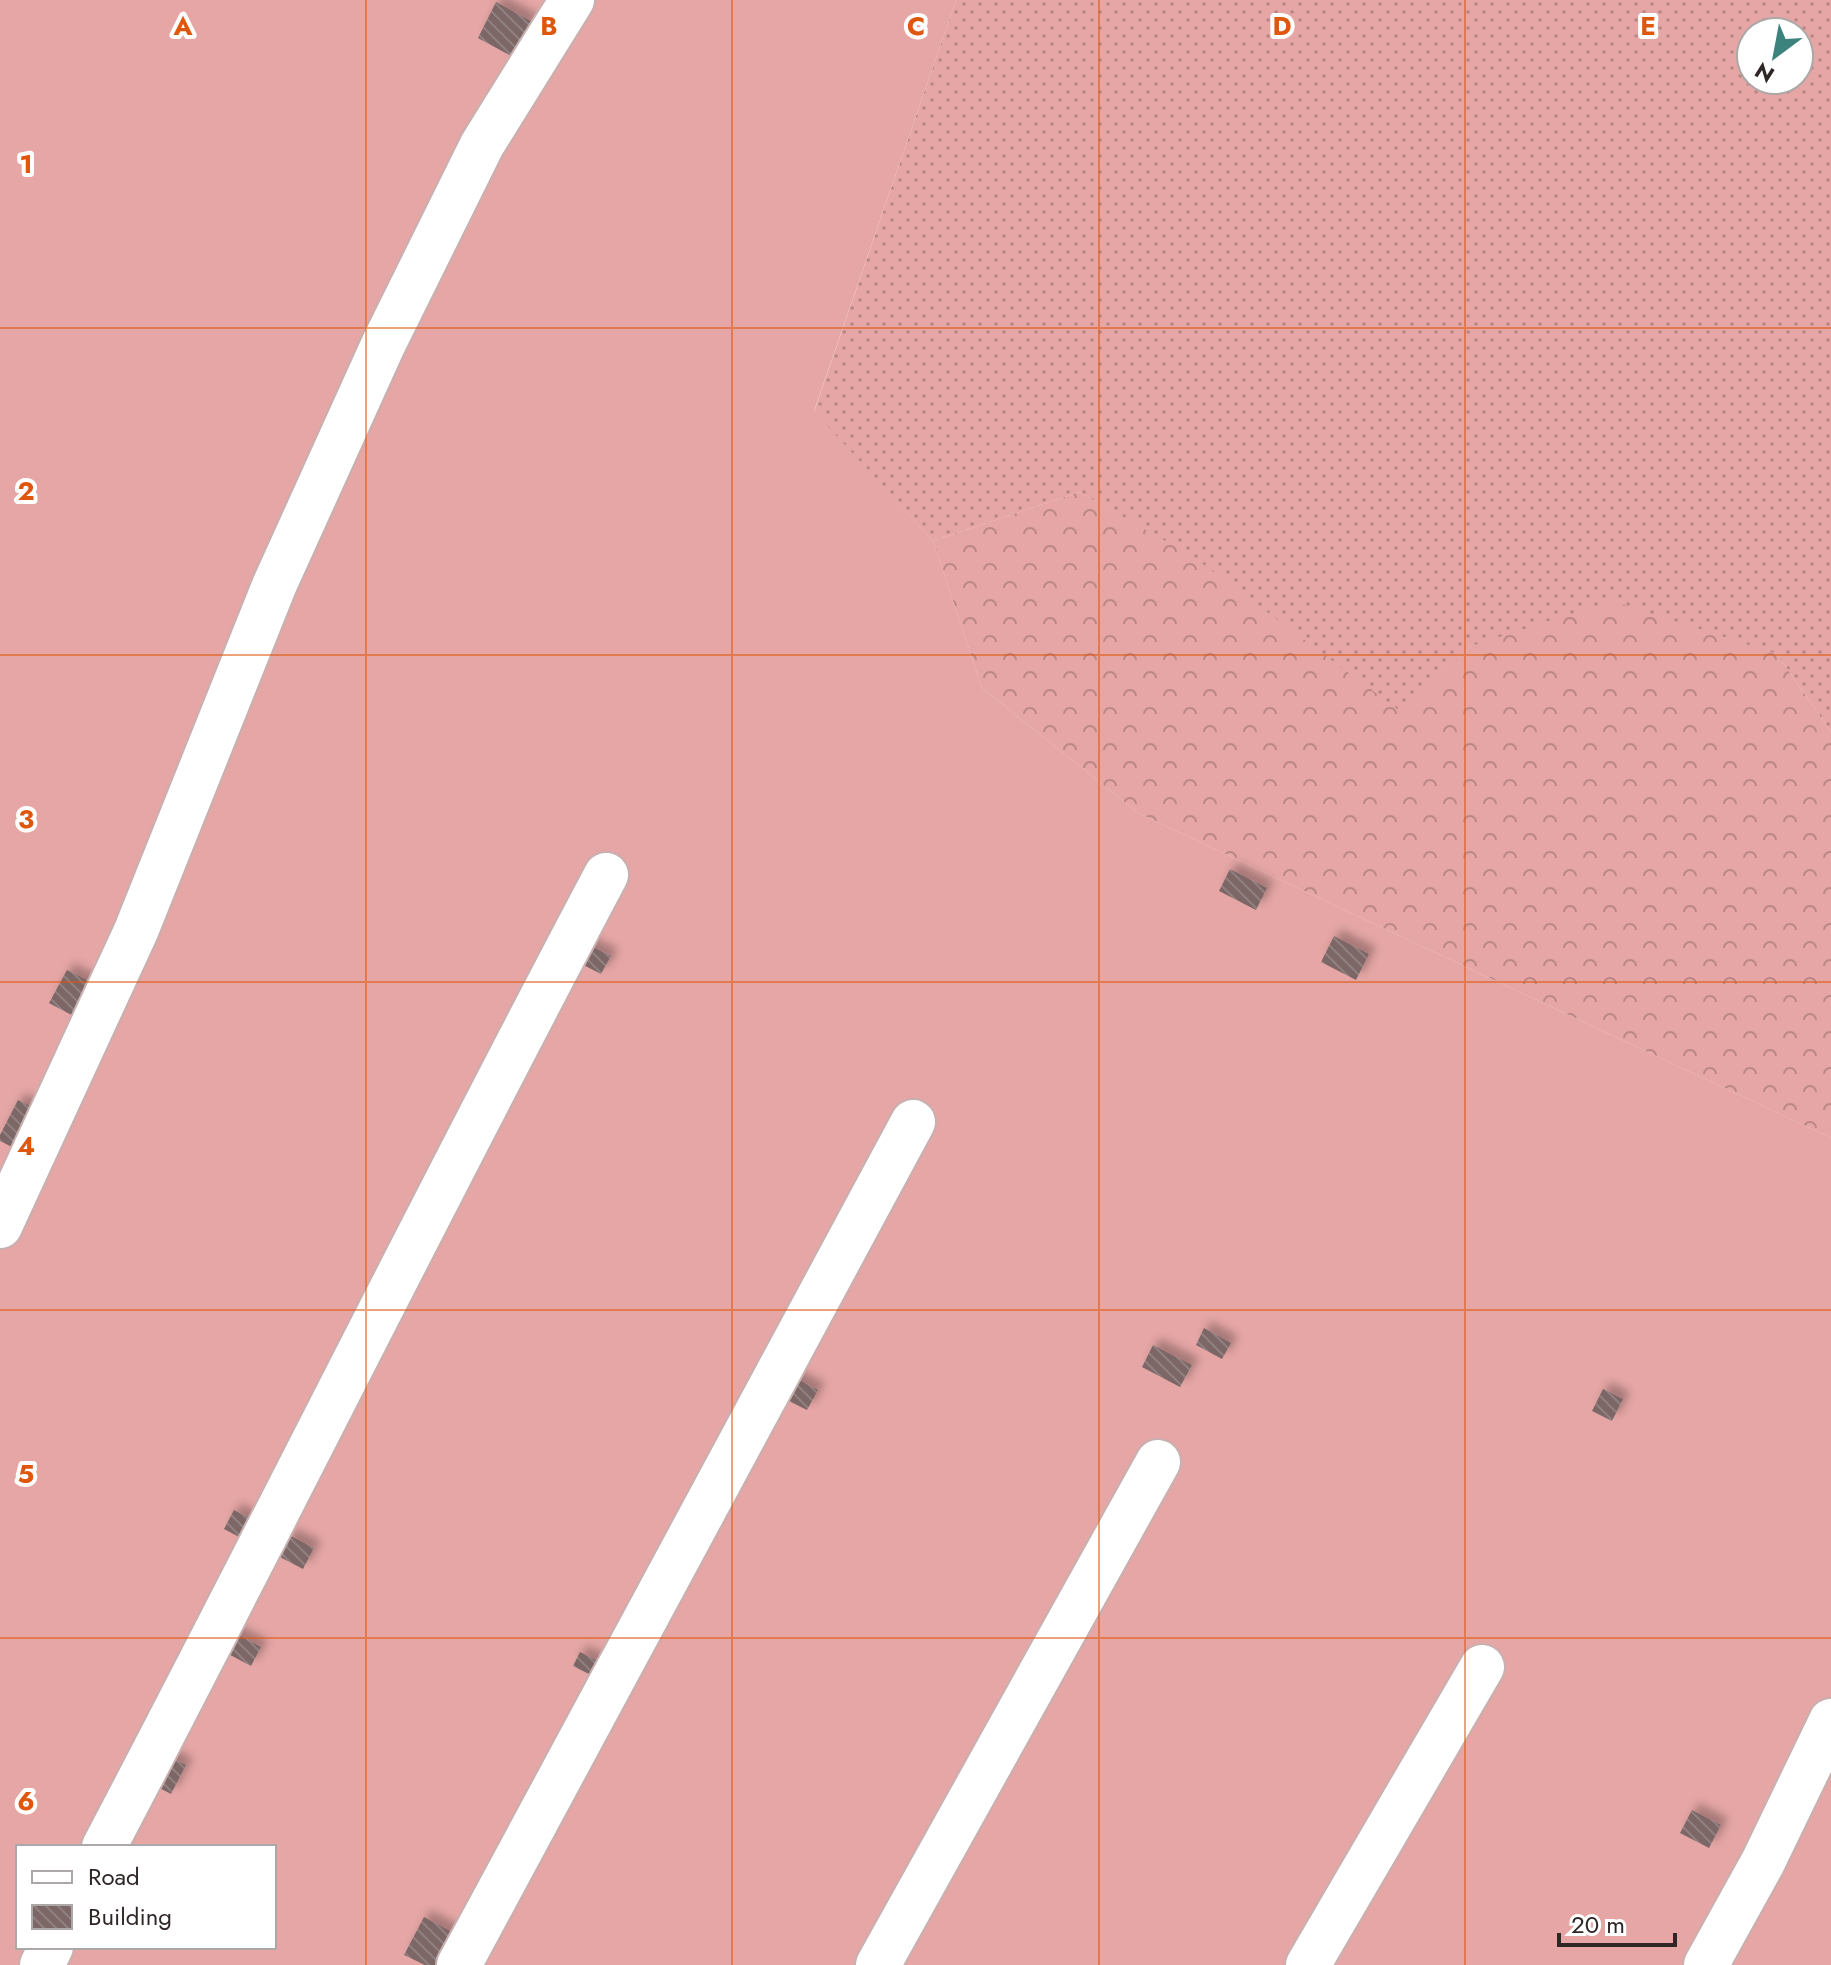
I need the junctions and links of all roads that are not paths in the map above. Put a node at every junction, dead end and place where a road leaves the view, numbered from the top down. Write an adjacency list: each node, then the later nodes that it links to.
1 (572, 0): 4 (lane)
2 (606, 875): 8 (lane)
3 (913, 1122): 9 (lane)
4 (0, 1226)
5 (1158, 1462): 10 (lane)
6 (1482, 1667): 11 (lane)
7 (1831, 1721): 12 (lane)
8 (105, 1845)
9 (459, 1965)
10 (878, 1965)
11 (1308, 1965)
12 (1706, 1965)

